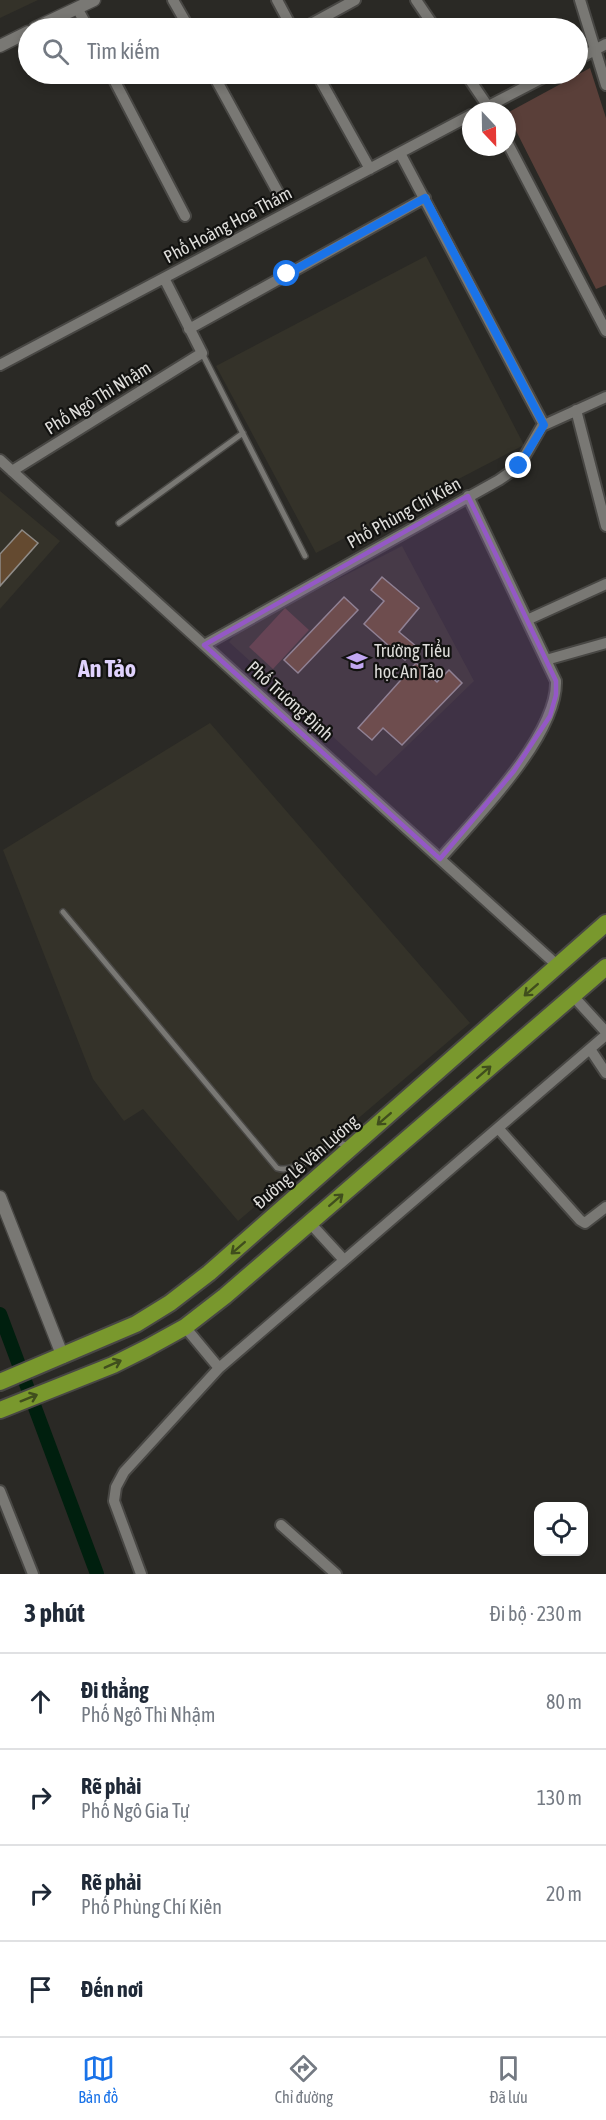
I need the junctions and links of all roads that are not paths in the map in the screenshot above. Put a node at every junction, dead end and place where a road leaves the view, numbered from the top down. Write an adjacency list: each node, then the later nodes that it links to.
1 (94, 0): 7 (street)
2 (173, 0): 10 (street)
3 (277, 0): 11 (street)
4 (356, 0): 12 (street)
5 (416, 0): 13 (street)
6 (580, 0): 14 (street)
7 (77, 8): 8 (street); 9 (street)
8 (56, 18)
9 (82, 18)
10 (183, 18)
11 (287, 18)
12 (323, 18)
13 (428, 18)
14 (585, 18)
15 (588, 27): 19 (street)
16 (18, 37): 18 (street)
17 (606, 44): 19 (street)
18 (0, 46)
19 (595, 50): 20 (street); 26 (street)
20 (588, 54)
21 (116, 84): 35 (street)
22 (218, 84): 33 (street)
23 (323, 84): 32 (street)
24 (472, 84): 27 (street)
25 (532, 84): 28 (street)
26 (606, 85)
27 (482, 102)
28 (500, 102)
29 (462, 121): 30 (street, Phố Hoàng Hoa Thám)
30 (400, 153): 32 (street, Phố Hoàng Hoa Thám); 34 (street)
31 (514, 156): 38 (street)
32 (370, 169): 36 (street, Phố Hoàng Hoa Thám)
33 (280, 196)
34 (425, 198): 37 (street); 43 (street)
35 (185, 216)
36 (164, 278): 37 (street); 40 (street, Phố Hoàng Hoa Thám)
37 (189, 329): 39 (street)
38 (606, 330)
39 (202, 353): 44 (lane); 46 (street, Phố Ngô Thì Nhậm)
40 (0, 365)
41 (606, 397): 42 (street)
42 (576, 410): 43 (street); 49 (street)
43 (544, 425): 47 (street, Phố Phùng Chí Kiên)
44 (243, 434): 48 (lane); 50 (lane)
45 (0, 460): 46 (street, Phố Trương Định)
46 (12, 471): 54 (street, Phố Trương Định)
47 (468, 496): 52 (street); 54 (street, Phố Phùng Chí Kiên)
48 (119, 523)
49 (606, 526)
50 (305, 556)
51 (606, 584): 52 (street)
52 (527, 620): 55 (street)
53 (606, 643): 55 (street)
54 (204, 645): 56 (street, Phố Trương Định)
55 (546, 660): 56 (street)
56 (440, 859): 59 (street, Phố Trương Định)
57 (63, 912): 66 (lane)
58 (606, 923): 59 (highway, Đường Lê Văn Lương)
59 (558, 966): 66 (highway, Đường Lê Văn Lương, one-way to 66)
60 (606, 968): 61 (highway)
61 (573, 996): 62 (street); 69 (highway, one-way to 61)
62 (606, 1034): 63 (street)
63 (590, 1049): 64 (street); 65 (street)
64 (606, 1073)
65 (498, 1128): 68 (street); 70 (street)
66 (352, 1147): 72 (highway, Đường Lê Văn Lương, one-way to 72)
67 (0, 1197): 72 (street)
68 (606, 1207)
69 (310, 1222): 70 (street); 71 (highway)
70 (344, 1260): 73 (street)
71 (185, 1327): 73 (street); 75 (highway, one-way to 71)
72 (56, 1359): 74 (highway, Đường Lê Văn Lương)
73 (219, 1368): 79 (street)
74 (0, 1382)
75 (0, 1410)
76 (0, 1491): 78 (street)
77 (281, 1525): 80 (street)
78 (33, 1574)
79 (141, 1574)
80 (336, 1574)

